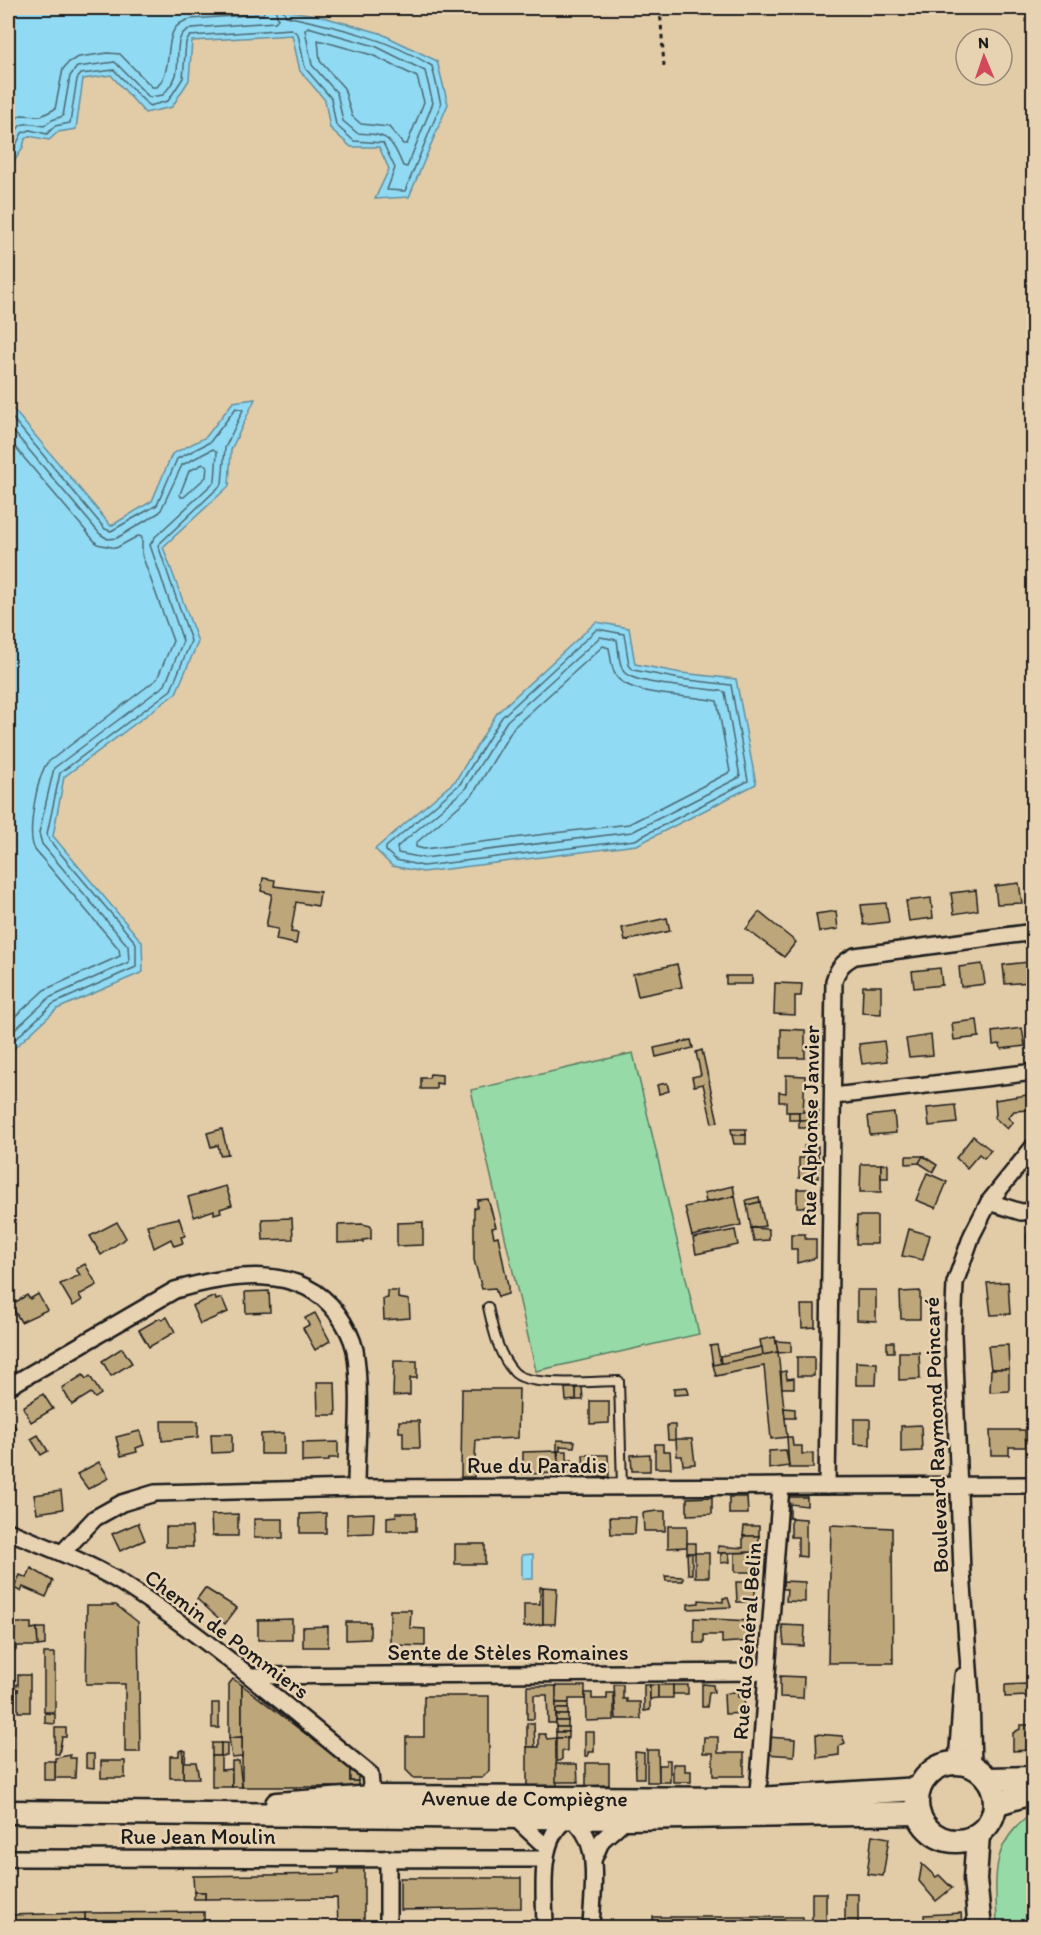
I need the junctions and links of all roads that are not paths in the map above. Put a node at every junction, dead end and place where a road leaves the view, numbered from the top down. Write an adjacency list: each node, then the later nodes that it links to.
1 (1034, 932): 3 (street, Rue Alphonse Janvier)
2 (1034, 1072): 3 (street)
3 (834, 1096): 11 (street, Rue Alphonse Janvier)
4 (1034, 1146): 5 (street, Boulevard Raymond Poincaré)
5 (989, 1202): 6 (street); 12 (street, Boulevard Raymond Poincaré)
6 (1034, 1211)
7 (488, 1307): 13 (lane)
8 (8, 1387): 14 (street)
9 (1034, 1485): 12 (street, Rue du Paradis)
10 (781, 1486): 11 (street, Rue du Paradis); 13 (street, Rue du Paradis); 17 (street, Rue du Général Belin)
11 (827, 1486): 12 (street, Rue du Paradis)
12 (960, 1486): 19 (street, Boulevard Raymond Poincaré)
13 (622, 1487): 14 (street, Rue du Paradis)
14 (356, 1488): 16 (street, Rue du Paradis)
15 (8, 1531): 16 (street, Chemin de Pommiers)
16 (63, 1553): 18 (street, Chemin de Pommiers)
17 (767, 1672): 18 (street, Sente de Stèles Romaines); 26 (street, Rue du Général Belin)
18 (250, 1676): 25 (street, Chemin de Pommiers)
19 (973, 1769): 20 (main road); 21 (main road); 24 (main road)
20 (1034, 1778)
21 (919, 1789): 26 (main road, Avenue de Compiègne); 29 (main road)
22 (1034, 1792): 24 (main road)
23 (535, 1798): 25 (main road, Avenue de Compiègne); 27 (main road, Avenue de Compiègne); 31 (street)
24 (995, 1804): 32 (main road)
25 (374, 1807): 28 (main road, Avenue de Compiègne); 30 (main road, Avenue de Compiègne)
26 (757, 1808): 27 (main road, Avenue de Compiègne); 29 (main road, Avenue de Compiègne)
27 (623, 1809): 31 (main road, Avenue de Compiègne); 37 (street)
28 (8, 1812)
29 (918, 1813): 33 (main road)
30 (514, 1817): 31 (main road, Avenue de Compiègne); 34 (street)
31 (569, 1818): 34 (street); 37 (street)
32 (978, 1834): 33 (main road); 38 (main road)
33 (948, 1841): 38 (main road)
34 (546, 1853): 36 (street, Rue Jean Moulin); 40 (street)
35 (8, 1858): 36 (street, Rue Jean Moulin)
36 (388, 1858): 39 (street)
37 (593, 1860): 41 (street)
38 (975, 1879): 42 (main road)
39 (388, 1928)
40 (544, 1928)
41 (591, 1928)
42 (980, 1928)

